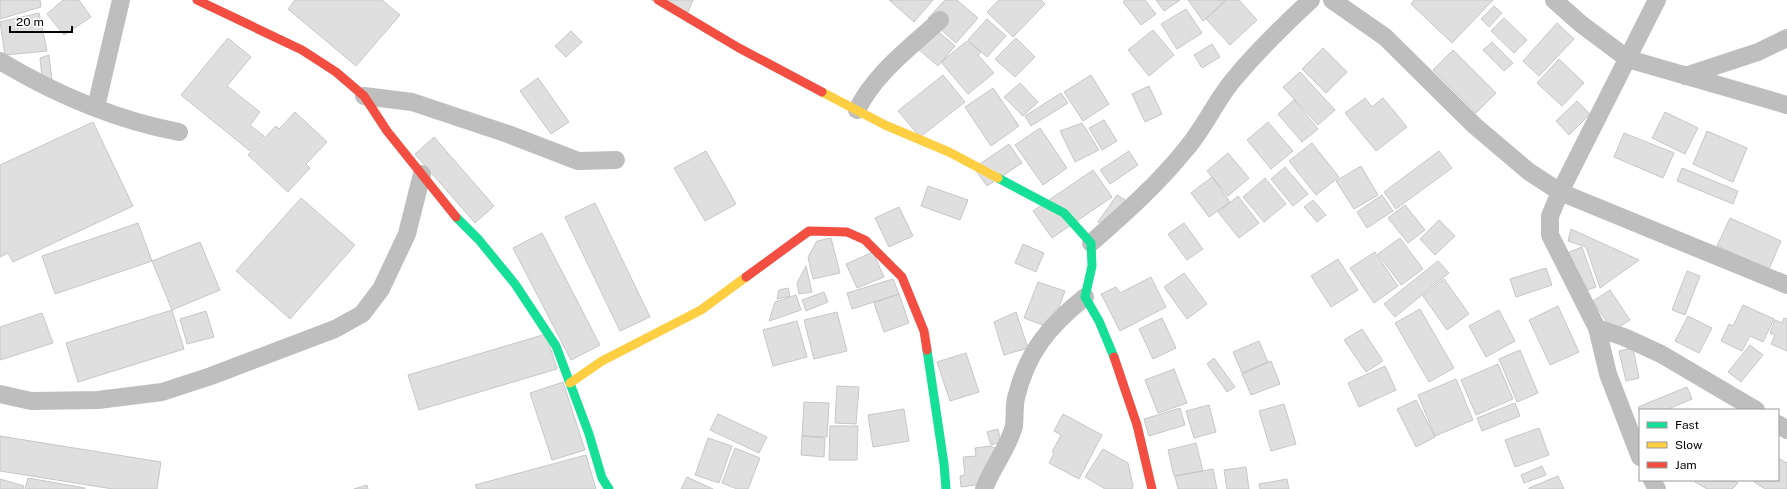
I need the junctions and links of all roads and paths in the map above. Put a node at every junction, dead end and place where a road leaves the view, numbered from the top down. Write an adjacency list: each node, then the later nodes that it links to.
1 (121, 0): 15 (street)
2 (197, 0): 13 (street)
3 (658, 0): 16 (street)
4 (1311, 0): 21 (street)
5 (1332, 0): 20 (street)
6 (1554, 0): 10 (street)
7 (1658, 0): 10 (street)
8 (940, 20): 16 (street)
9 (1787, 38): 12 (street)
10 (1628, 59): 12 (street); 20 (street)
11 (0, 61): 15 (street)
12 (1685, 76): 14 (street)
13 (364, 96): 18 (street); 19 (street)
14 (1787, 105)
15 (96, 107): 17 (street)
16 (857, 110): 21 (street)
17 (179, 132)
18 (616, 160)
19 (422, 174): 25 (street); 26 (street)
20 (1560, 192): 22 (street); 24 (street)
21 (1091, 243): 23 (street)
22 (1787, 285)
23 (1085, 297): 31 (street); 32 (street)
24 (1597, 328): 27 (street); 28 (street)
25 (570, 383): 29 (street); 30 (street)
26 (0, 394)
27 (1754, 409)
28 (1639, 454)
29 (609, 489)
30 (946, 489)
31 (984, 489)
32 (1152, 489)

